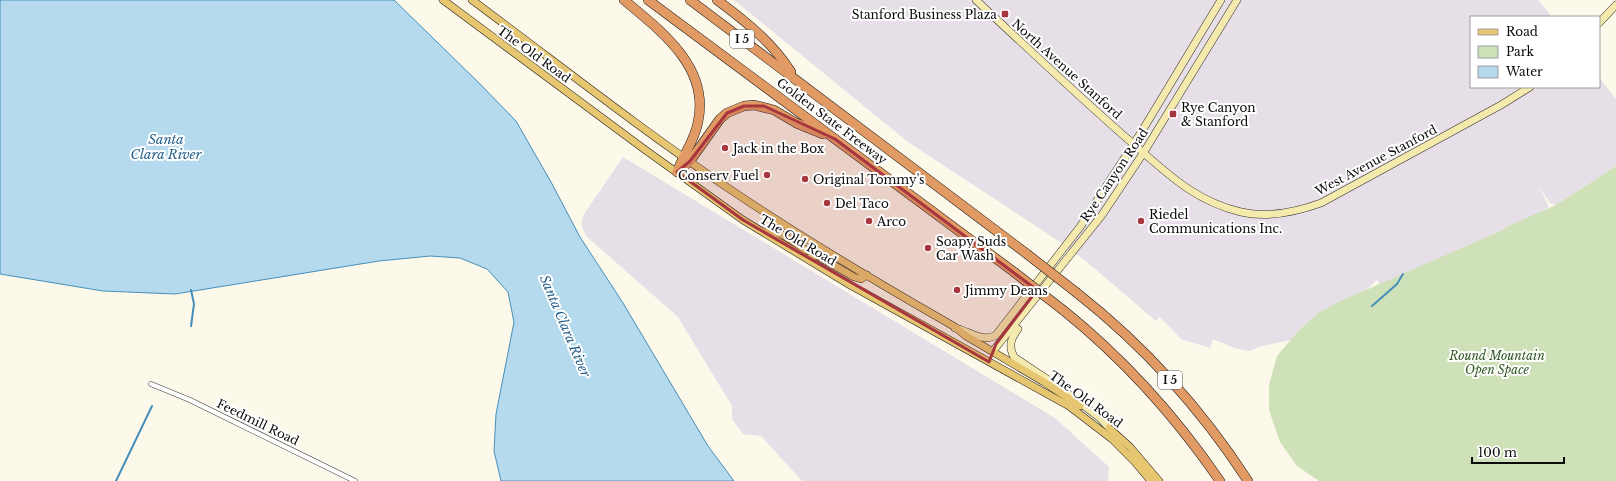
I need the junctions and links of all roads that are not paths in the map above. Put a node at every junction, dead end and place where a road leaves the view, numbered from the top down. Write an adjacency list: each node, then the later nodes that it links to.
1 (443, 0): 18 (main road, The Old Road)
2 (472, 0): 17 (main road, The Old Road)
3 (624, 0): 17 (highway)
4 (648, 0): 14 (highway, Golden State Freeway / I 5)
5 (690, 0): 12 (highway, Golden State Freeway / I 5)
6 (716, 0): 12 (highway)
7 (976, 0): 15 (main road, North Avenue Stanford)
8 (1221, 0): 15 (main road, Rye Canyon Road)
9 (1237, 0): 16 (main road, Rye Canyon Road)
10 (1616, 5): 11 (main road)
11 (1600, 21)
12 (794, 77): 34 (highway, Golden State Freeway / I 5, bridge)
13 (1528, 88): 16 (main road, West Avenue Stanford)
14 (836, 139): 17 (highway); 33 (highway, Golden State Freeway / I 5, bridge)
15 (1134, 144): 16 (main road, North Avenue Stanford); 19 (main road, Rye Canyon Road)
16 (1144, 152): 22 (main road, Rye Canyon Road)
17 (686, 159): 18 (highway); 21 (main road, The Old Road)
18 (677, 172): 20 (main road, The Old Road)
19 (1083, 222): 25 (main road, Rye Canyon Road); 26 (main road, Rye Canyon Road)
20 (764, 232): 21 (main road); 23 (main road, The Old Road)
21 (819, 247): 24 (main road, The Old Road)
22 (1069, 257): 26 (main road, Rye Canyon Road); 29 (main road)
23 (808, 259): 24 (main road); 27 (main road, The Old Road)
24 (868, 275): 25 (main road, The Old Road)
25 (955, 328): 26 (main road, The Old Road)
26 (993, 351): 27 (main road, Rye Canyon Road); 29 (main road, The Old Road)
27 (989, 362): 31 (main road, The Old Road)
28 (151, 384): 30 (street, Feedmill Road)
29 (1109, 428): 32 (main road, The Old Road)
30 (355, 481)
31 (1151, 481)
32 (1159, 481)
33 (1220, 481)
34 (1248, 481)

